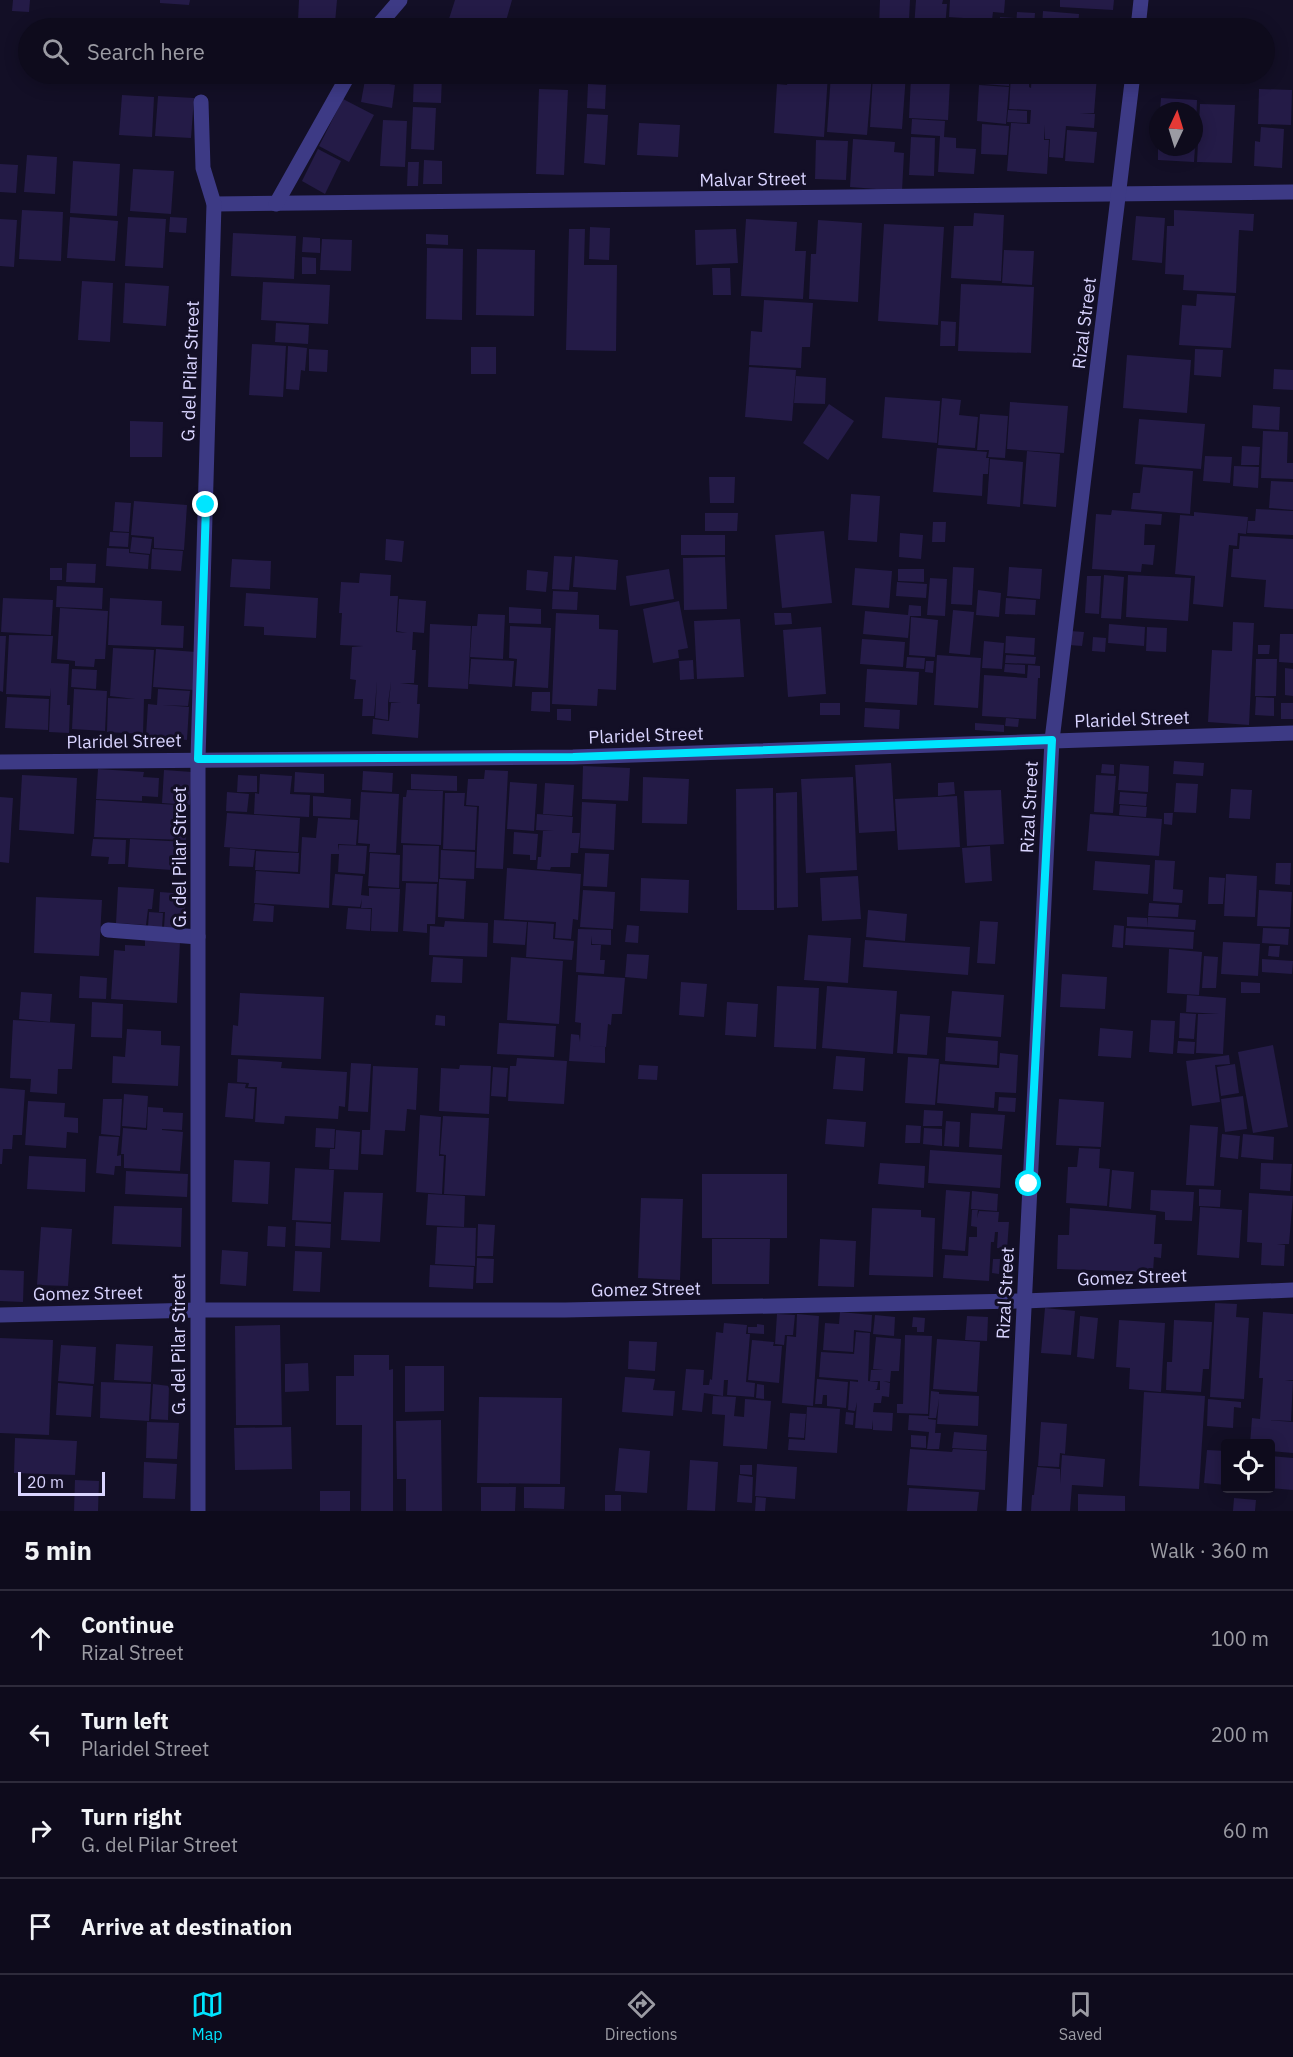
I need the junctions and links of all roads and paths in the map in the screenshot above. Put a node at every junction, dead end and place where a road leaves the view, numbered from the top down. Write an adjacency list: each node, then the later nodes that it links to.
1 (400, 0): 3 (street)
2 (1141, 0): 4 (street)
3 (385, 18)
4 (1139, 18)
5 (343, 84): 11 (street)
6 (1132, 84): 9 (street, Rizal Street)
7 (201, 102): 10 (street, G. del Pilar Street)
8 (1293, 192): 9 (street, Malvar Street)
9 (1119, 194): 11 (street, Malvar Street); 13 (street, Rizal Street)
10 (214, 204): 11 (street, Malvar Street); 14 (street, G. del Pilar Street)
11 (276, 204)
12 (1293, 733): 13 (street, Plaridel Street)
13 (1052, 740): 14 (street, Plaridel Street); 19 (street, Rizal Street)
14 (198, 759): 15 (street, Plaridel Street); 17 (street, G. del Pilar Street)
15 (0, 762)
16 (108, 930): 17 (street)
17 (198, 937): 20 (street, G. del Pilar Street)
18 (1293, 1290): 19 (street, Gomez Street)
19 (1024, 1301): 20 (street, Gomez Street); 23 (street, Rizal Street)
20 (198, 1310): 21 (street, Gomez Street); 22 (street, G. del Pilar Street)
21 (0, 1315)
22 (198, 1511)
23 (1014, 1511)

